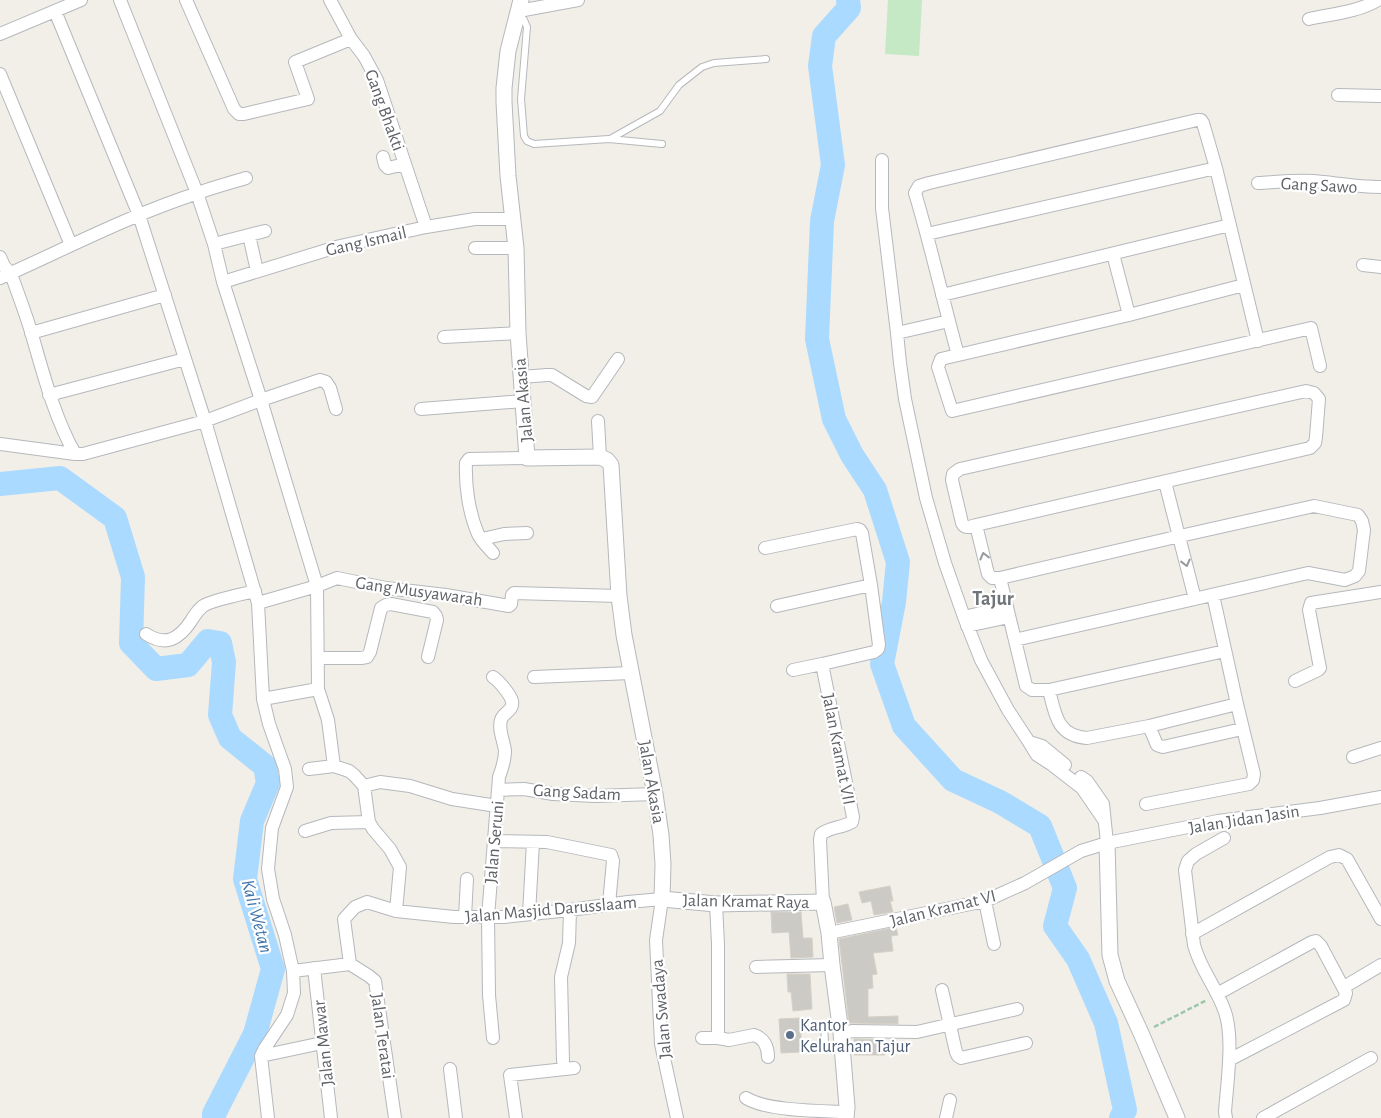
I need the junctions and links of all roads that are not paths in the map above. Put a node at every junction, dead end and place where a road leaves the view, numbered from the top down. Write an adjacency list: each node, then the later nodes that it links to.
1 (81, 0): 8 (street)
2 (120, 0): 25 (street)
3 (186, 0): 11 (street)
4 (330, 0): 11 (street, Gang Bhakti)
5 (578, 0): 7 (street)
6 (1378, 0): 9 (street)
7 (519, 7): 16 (lane); 27 (street, Jalan Akasia)
8 (55, 11): 10 (street); 26 (street)
9 (1309, 19)
10 (0, 34)
11 (351, 39): 20 (street, Gang Bhakti)
12 (766, 59): 16 (lane)
13 (0, 74): 34 (street)
14 (1338, 95): 15 (street)
15 (1381, 96)
16 (608, 139): 17 (lane)
17 (662, 144)
18 (383, 157): 20 (street)
19 (882, 160): 51 (street)
20 (404, 164): 29 (street, Gang Bhakti)
21 (1216, 168): 28 (street); 31 (street); 31 (street)
22 (246, 178): 25 (street)
23 (1258, 183): 24 (street, Gang Sawo)
24 (1381, 187)
25 (197, 193): 26 (street); 33 (street)
26 (139, 215): 34 (street); 45 (street)
27 (512, 219): 29 (street, Gang Ismail); 36 (street, Jalan Akasia)
28 (1230, 225): 37 (street); 44 (street)
29 (426, 227): 41 (street, Gang Ismail)
30 (265, 231): 32 (street)
31 (927, 234): 46 (street)
32 (249, 235): 33 (street); 41 (street)
33 (214, 244): 43 (street)
34 (71, 245): 42 (street)
35 (475, 248): 36 (street)
36 (516, 248): 50 (street, Jalan Akasia)
37 (1113, 254): 46 (street); 47 (street)
38 (0, 257): 42 (street)
39 (1362, 265): 40 (street)
40 (1381, 267)
41 (257, 271): 43 (street, Gang Ismail)
42 (5, 276): 49 (street)
43 (223, 282): 60 (street)
44 (1244, 285): 47 (street); 53 (street)
45 (165, 295): 49 (street); 55 (street)
46 (942, 295): 48 (street)
47 (1129, 315): 54 (street)
48 (949, 321): 51 (street); 54 (street)
49 (31, 333): 59 (street)
50 (518, 333): 52 (street); 58 (street, Jalan Akasia)
51 (897, 333): 87 (street)
52 (444, 337)
53 (1258, 341): 54 (street); 57 (street)
54 (958, 355)
55 (185, 359): 59 (street); 64 (street)
56 (618, 359): 58 (street)
57 (1320, 366)
58 (521, 377): 61 (street, Jalan Akasia)
59 (49, 395): 67 (street)
60 (261, 400): 63 (street); 64 (street); 79 (street)
61 (524, 400): 62 (street); 69 (street, Jalan Akasia)
62 (421, 409)
63 (336, 410)
64 (205, 421): 67 (street); 83 (street)
65 (598, 421): 68 (street)
66 (0, 444): 67 (street)
67 (75, 454)
68 (600, 457): 69 (street, Jalan Akasia); 82 (street, Jalan Akasia)
69 (527, 458): 74 (street)
70 (1165, 482): 71 (street); 71 (street); 73 (street)
71 (976, 526): 77 (street, one-way to 71)
72 (527, 534): 74 (street)
73 (1180, 536): 77 (street); 81 (street); 84 (street, one-way to 84)
74 (482, 539): 76 (street)
75 (765, 548): 78 (street)
76 (493, 554)
77 (1000, 578): 86 (street)
78 (871, 585): 85 (street); 93 (street)
79 (317, 586): 82 (street, Gang Musyawarah); 83 (street); 92 (street)
80 (1381, 592): 98 (street)
81 (1213, 595): 84 (street); 90 (street)
82 (619, 596): 95 (street, Jalan Akasia)
83 (257, 597): 88 (street); 101 (street)
84 (1195, 599): 89 (street)
85 (778, 606)
86 (1008, 612): 87 (street); 89 (street)
87 (967, 620): 120 (street)
88 (146, 634)
89 (1015, 640): 100 (street)
90 (1225, 651): 100 (street); 102 (street)
91 (428, 657): 92 (street)
92 (319, 658): 99 (street)
93 (822, 664): 94 (street); 124 (street, Jalan Kramat VII)
94 (793, 670)
95 (631, 673): 97 (street); 111 (street, Jalan Akasia)
96 (493, 677): 110 (street, Jalan Seruni)
97 (534, 677)
98 (1295, 681)
99 (318, 689): 101 (street); 107 (street)
100 (1049, 690): 103 (street)
101 (263, 699): 141 (street)
102 (1236, 704): 103 (street); 104 (street)
103 (1149, 726): 104 (street)
104 (1242, 728): 113 (street)
105 (1381, 748): 106 (street)
106 (1353, 757)
107 (334, 766): 108 (street); 109 (street)
108 (308, 769)
109 (364, 786): 114 (street); 115 (street)
110 (498, 790): 111 (street, Gang Sadam); 114 (street, Jalan Seruni)
111 (655, 794): 122 (street, Jalan Akasia)
112 (1381, 797): 120 (street, Jalan Jidan Jasin)
113 (1146, 804)
114 (497, 806): 118 (street, Jalan Seruni)
115 (369, 822): 116 (street); 128 (street)
116 (305, 831)
117 (1224, 838): 134 (street)
118 (494, 841): 119 (street); 131 (street, Jalan Seruni)
119 (533, 842): 125 (street); 129 (street)
120 (1107, 843): 123 (street, Jalan Kramat VI); 171 (street)
121 (467, 879): 130 (street)
122 (662, 899): 125 (street, Jalan Masjid Darusslaam); 126 (street, Jalan Kramat Raya); 169 (street, Jalan Swadaya)
123 (985, 901): 133 (street, Jalan Kramat VI); 135 (street)
124 (823, 902): 126 (street, Jalan Kramat Raya); 133 (street, Jalan Kramat Raya)
125 (609, 904): 127 (street, Jalan Masjid Darusslaam)
126 (716, 904): 150 (street)
127 (570, 910): 129 (street, Jalan Masjid Darusslaam); 158 (street)
128 (396, 911): 130 (street, Jalan Masjid Darusslaam); 136 (street, Jalan Masjid Darusslaam)
129 (528, 914): 131 (street, Jalan Masjid Darusslaam)
130 (465, 917): 131 (street, Jalan Masjid Darusslaam)
131 (488, 917): 148 (street, Jalan Seruni)
132 (1381, 920): 134 (street)
133 (829, 934): 137 (street, Jalan Kramat Raya)
134 (1192, 934): 144 (street)
135 (994, 944)
136 (350, 964): 140 (street); 166 (street, Jalan Teratai)
137 (832, 965): 139 (street); 147 (street, Jalan Kramat Raya)
138 (1381, 965): 142 (street)
139 (756, 967)
140 (314, 968): 141 (street); 152 (street, Jalan Mawar)
141 (292, 971): 154 (street)
142 (1344, 987): 144 (street); 157 (street)
143 (942, 990): 146 (street)
144 (1217, 994): 157 (street)
145 (1017, 1009): 146 (street)
146 (950, 1025): 147 (street); 153 (street)
147 (840, 1028): 151 (lane); 163 (street, Jalan Kramat Raya)
148 (493, 1038)
149 (702, 1038): 150 (street)
150 (718, 1038): 155 (street)
151 (825, 1042)
152 (322, 1043): 154 (street); 165 (street, Jalan Mawar)
153 (1026, 1043)
154 (261, 1056): 164 (street)
155 (768, 1057)
156 (1370, 1058): 173 (street)
157 (1229, 1060): 172 (street)
158 (563, 1061)
159 (574, 1068): 168 (street)
160 (450, 1069): 167 (street)
161 (746, 1098): 163 (street)
162 (950, 1100): 170 (street)
163 (846, 1115)
164 (268, 1118)
165 (331, 1118)
166 (395, 1118)
167 (456, 1118)
168 (516, 1118)
169 (677, 1118)
170 (946, 1118)
171 (1177, 1118)
172 (1226, 1118)
173 (1262, 1118)

